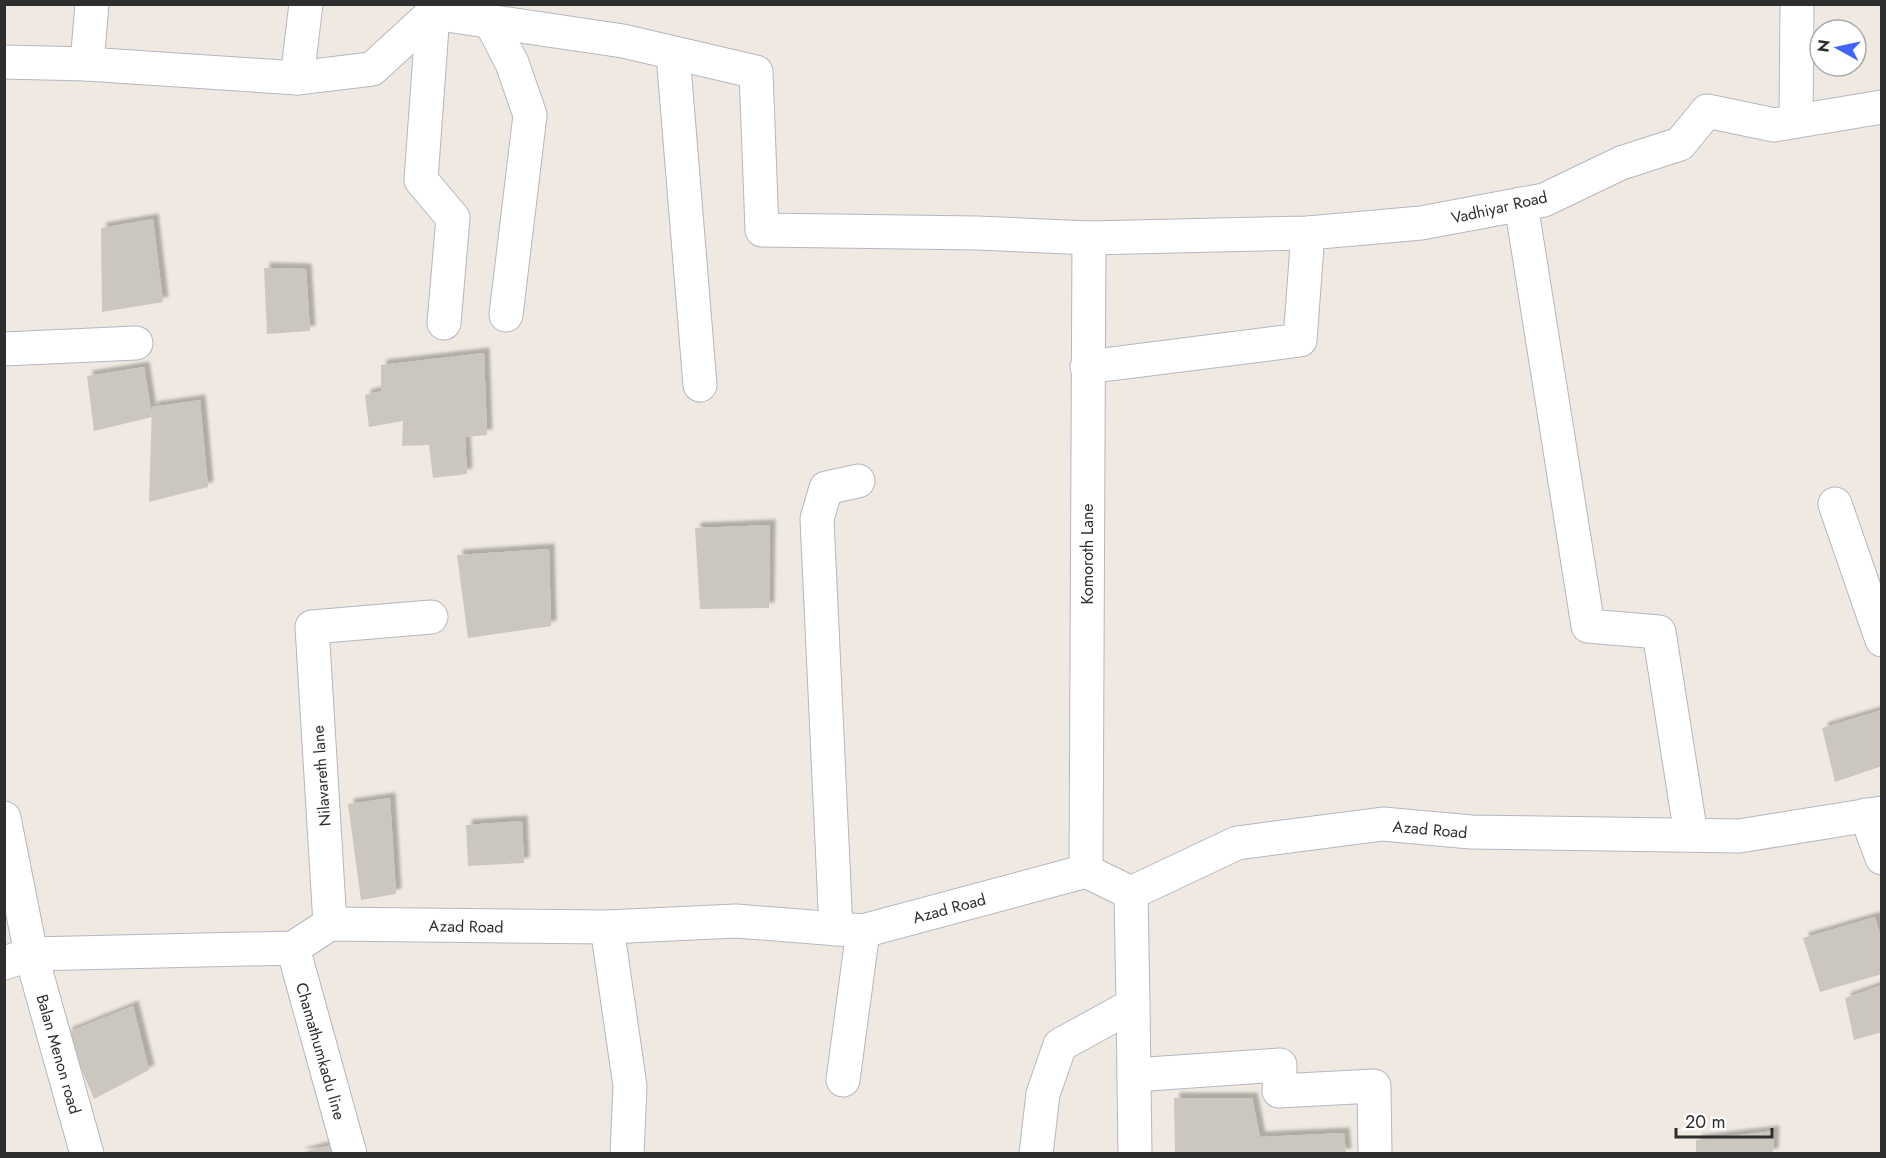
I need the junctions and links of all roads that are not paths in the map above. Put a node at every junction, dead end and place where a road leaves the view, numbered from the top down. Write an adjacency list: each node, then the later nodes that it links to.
1 (92, 4): 8 (street)
2 (306, 4): 9 (street)
3 (1797, 4): 11 (street)
4 (433, 12): 5 (street); 9 (street); 16 (street)
5 (490, 21): 6 (street); 15 (street)
6 (673, 54): 14 (street, Vadhiyar Road); 20 (street)
7 (4, 62): 8 (street)
8 (87, 64): 9 (street)
9 (297, 78)
10 (1881, 107): 11 (street, Vadhiyar Road)
11 (1796, 121): 12 (street, Vadhiyar Road)
12 (1521, 204): 13 (street, Vadhiyar Road); 27 (street)
13 (1308, 233): 14 (street, Vadhiyar Road); 19 (street)
14 (1089, 238): 19 (street, Komoroth Lane)
15 (506, 315)
16 (444, 323)
17 (136, 343): 18 (street)
18 (4, 349)
19 (1087, 367): 29 (street, Komoroth Lane)
20 (700, 385)
21 (858, 481): 33 (street)
22 (1835, 504): 24 (street)
23 (431, 617): 31 (street, Nilavareth lane)
24 (1881, 640)
25 (1874, 814): 27 (street, Azad Road); 28 (street)
26 (4, 818): 35 (street, Balan Menon road)
27 (1691, 835): 30 (street, Azad Road)
28 (1881, 858)
29 (1086, 871): 30 (street); 33 (street, Azad Road)
30 (1131, 893): 36 (street)
31 (330, 924): 32 (street, Azad Road); 34 (street)
32 (607, 927): 33 (street, Azad Road); 41 (street)
33 (850, 930): 38 (street)
34 (293, 948): 35 (street); 40 (street, Chamathumkadu line)
35 (18, 958): 39 (street, Balan Menon road)
36 (1133, 1005): 37 (street); 42 (street)
37 (1134, 1075): 43 (street); 44 (street)
38 (843, 1080)
39 (87, 1154)
40 (350, 1154)
41 (627, 1154)
42 (1036, 1154)
43 (1136, 1154)
44 (1375, 1154)

